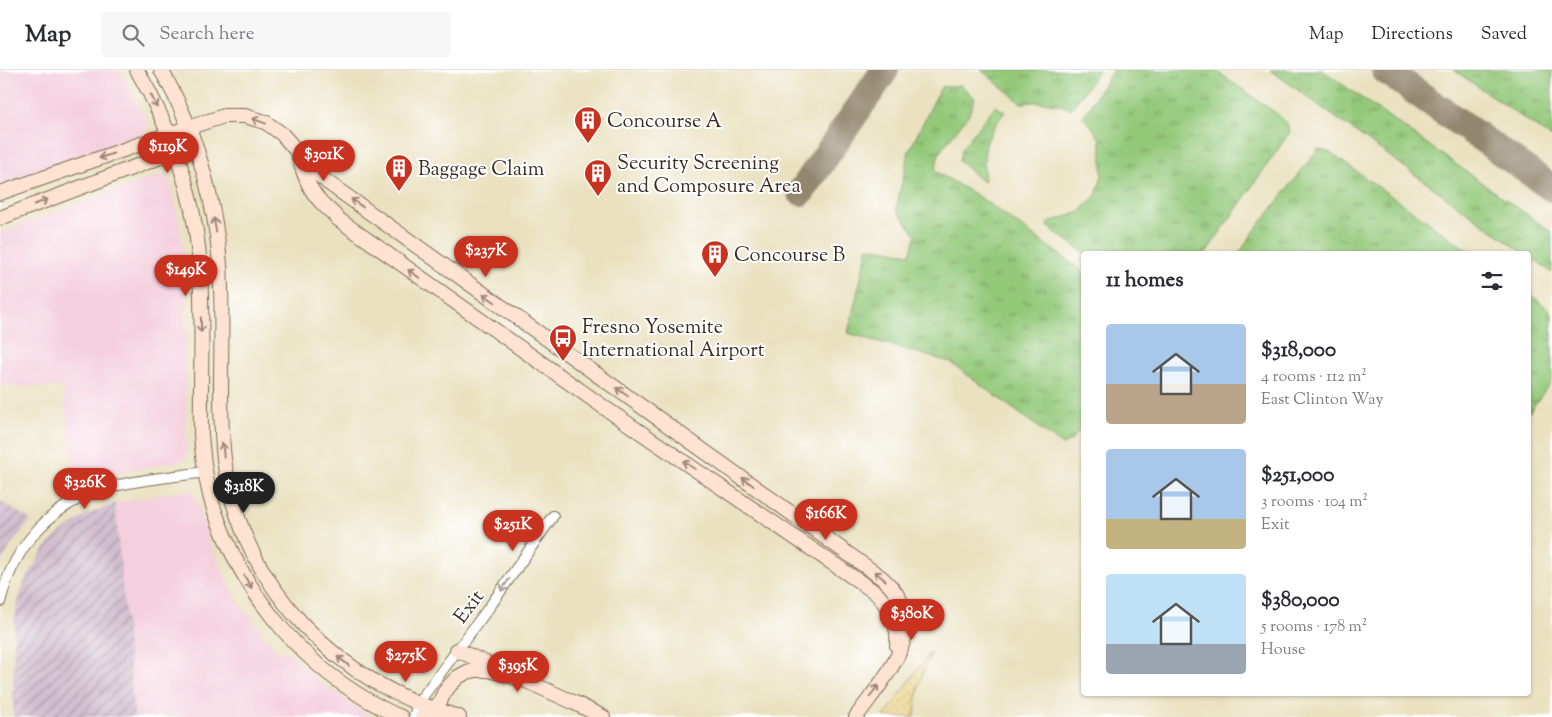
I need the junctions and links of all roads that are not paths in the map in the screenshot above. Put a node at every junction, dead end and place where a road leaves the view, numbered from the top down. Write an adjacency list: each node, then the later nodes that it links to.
1 (137, 70): 4 (main road, one-way to 4)
2 (161, 70): 3 (main road)
3 (188, 128): 4 (main road); 5 (main road); 7 (main road, one-way to 3)
4 (169, 134): 6 (main road); 8 (main road, one-way to 8)
5 (194, 144): 6 (main road); 14 (main road, one-way to 5)
6 (175, 151): 9 (main road, one-way to 6); 12 (main road, one-way to 12)
7 (296, 151): 10 (main road, one-way to 7); 11 (main road, one-way to 7)
8 (0, 193)
9 (0, 218)
10 (661, 420): 11 (main road); 17 (main road, one-way to 10)
11 (648, 437): 17 (main road, one-way to 11)
12 (205, 472): 14 (main road); 15 (street); 21 (main road, one-way to 21)
13 (554, 516): 16 (street, Exit, one-way to 16)
14 (269, 580): 19 (main road, one-way to 14)
15 (0, 602)
16 (457, 650): 18 (main road); 19 (street, Exit)
17 (892, 666): 25 (main road, one-way to 17)
18 (524, 680): 20 (main road); 24 (main road)
19 (416, 710): 20 (main road)
20 (436, 710): 22 (main road); 23 (main road)
21 (401, 717)
22 (422, 717)
23 (459, 717)
24 (602, 717)
25 (856, 717)

